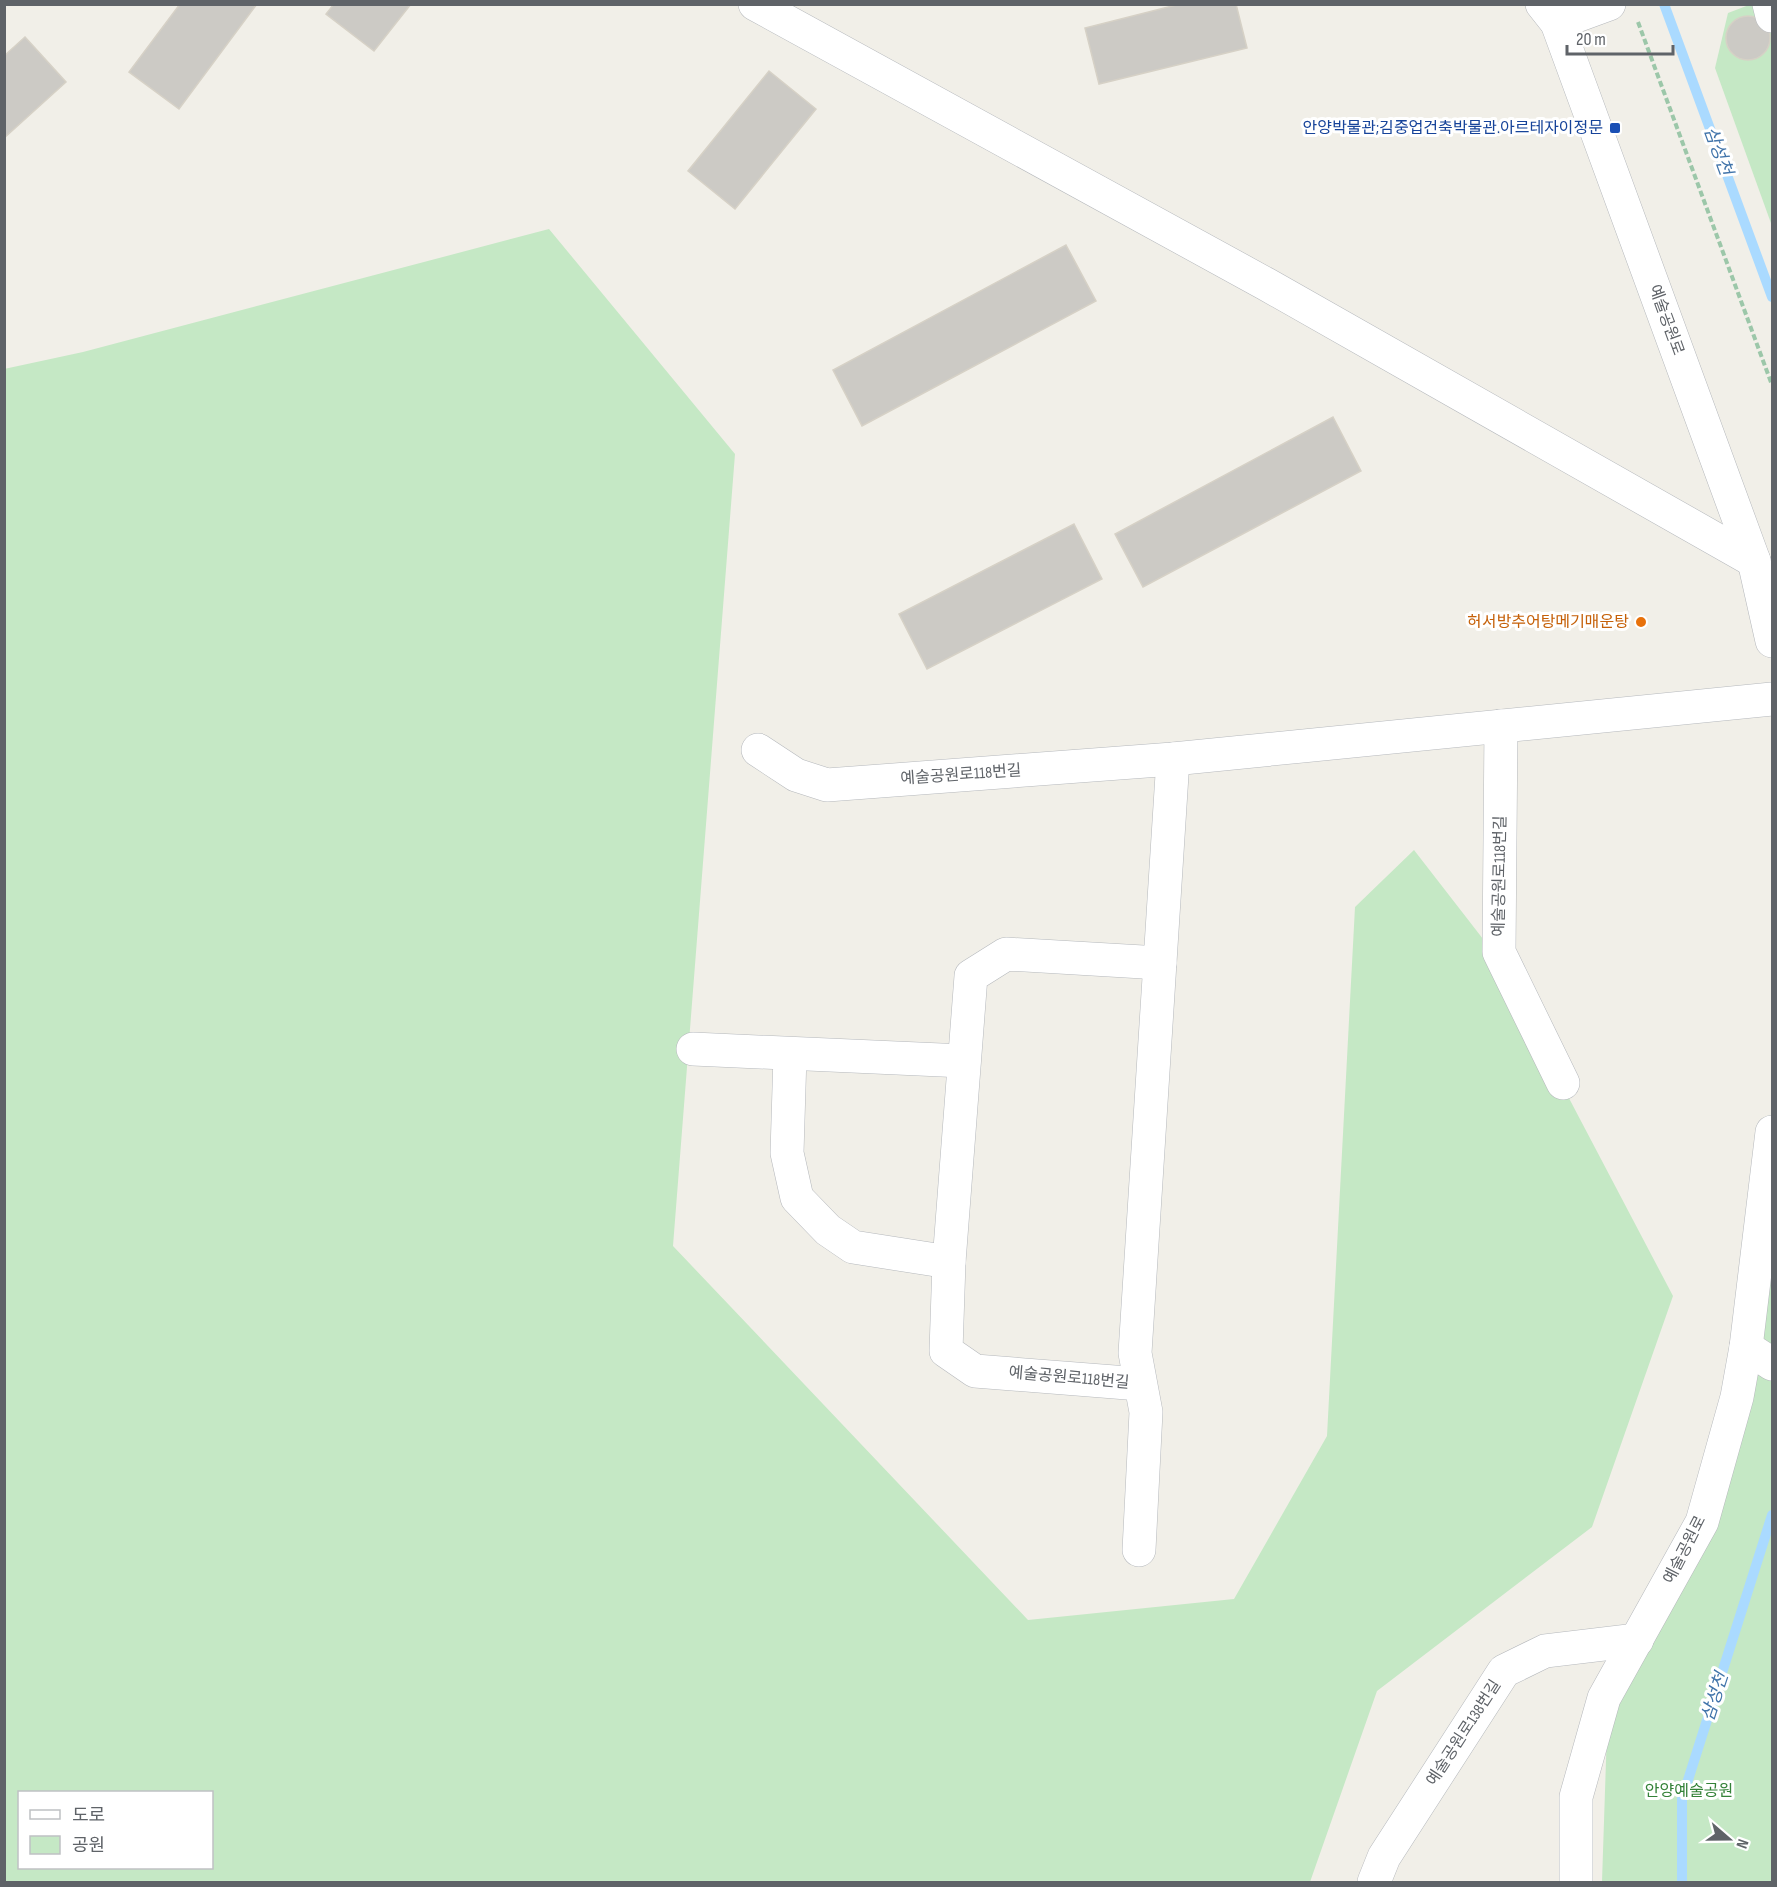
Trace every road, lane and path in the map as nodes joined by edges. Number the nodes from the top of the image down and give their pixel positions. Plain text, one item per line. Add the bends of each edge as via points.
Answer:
1 (755, 4) edge
2 (1769, 4) edge
3 (1612, 10) edge
4 (1550, 11) edge
5 (1773, 16) edge
6 (1773, 385) edge
7 (1754, 561) junction
8 (1773, 642) edge
9 (1773, 699) edge
10 (1501, 726) junction
11 (758, 750) dead end
12 (1173, 759) junction
13 (1160, 963) junction
14 (693, 1049) dead end
15 (790, 1055) junction
16 (964, 1060) junction
17 (1563, 1083) dead end
18 (1773, 1132) edge
19 (949, 1262) junction
20 (1759, 1355) edge
21 (1140, 1384) junction
22 (1139, 1550) dead end
23 (1636, 1640) junction
24 (1374, 1882) edge
25 (1576, 1882) edge

1 - 7 street via 1266,284
2 - 5 street
3 - 4 street
3 - 6 path
4 - 7 street, 예술공원로
7 - 8 street, 예술공원로
9 - 10 street, 예술공원로118번길
10 - 12 street, 예술공원로118번길
10 - 17 street, 예술공원로118번길 via 1499,952
11 - 12 street, 예술공원로118번길 via 796,775 827,785
12 - 13 street, 예술공원로118번길
13 - 16 street, 예술공원로118번길 via 1006,954 971,976
13 - 21 street, 예술공원로118번길 via 1135,1353
14 - 15 street
15 - 16 street
15 - 19 street via 787,1153 797,1198 828,1230 853,1247
16 - 19 street, 예술공원로118번길
18 - 20 street, 예술공원로
19 - 21 street, 예술공원로118번길 via 946,1351 975,1371
20 - 23 street, 예술공원로 via 1737,1397 1702,1522
21 - 22 street via 1146,1412
23 - 24 street, 예술공원로138번길 via 1545,1651 1504,1671 1384,1857
23 - 25 street, 예술공원로 via 1604,1698 1576,1797

